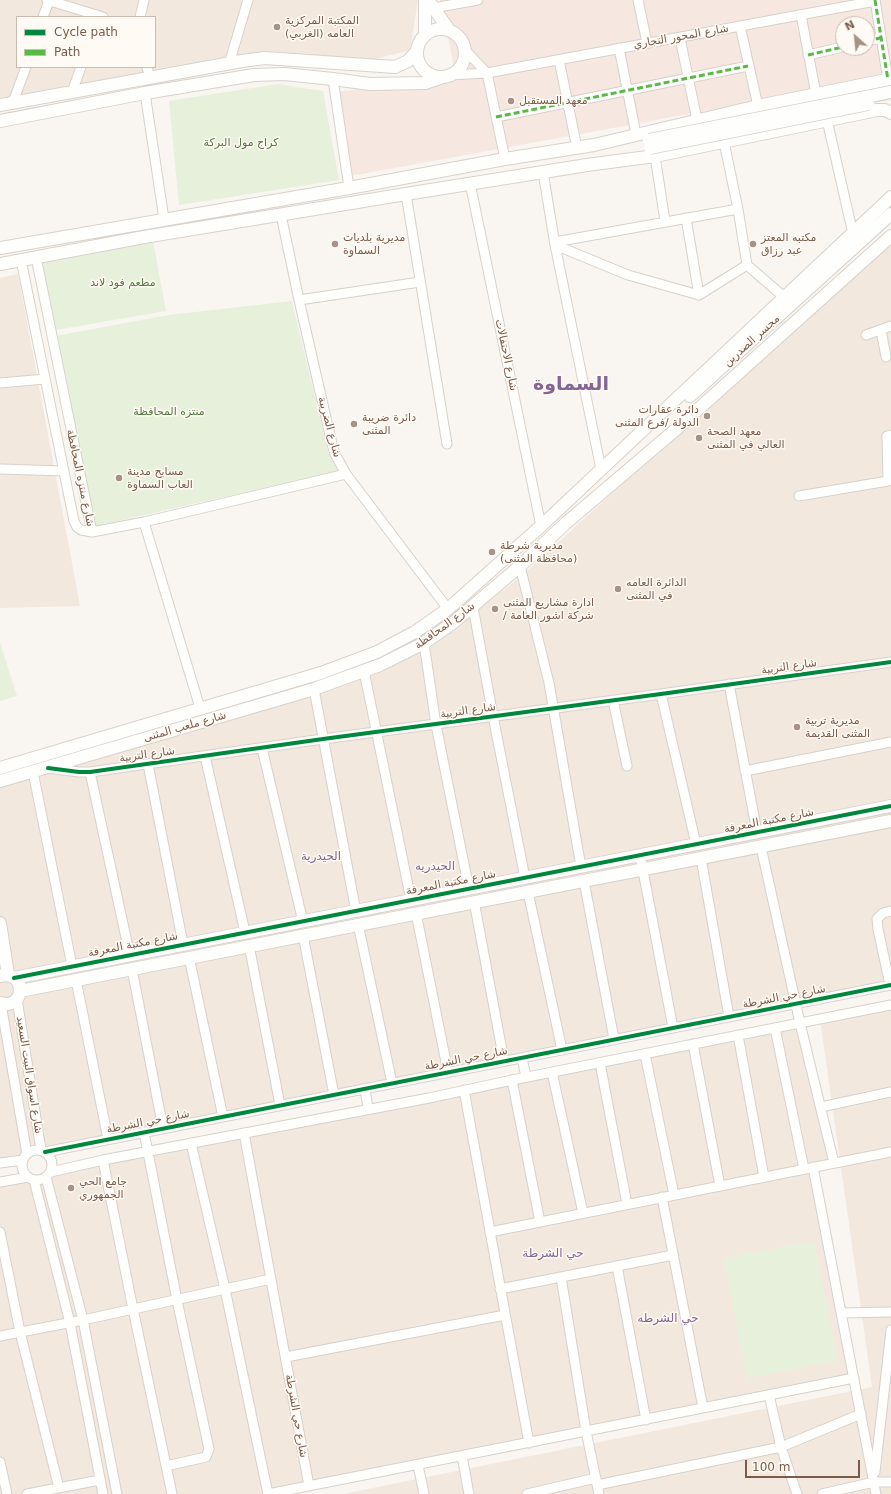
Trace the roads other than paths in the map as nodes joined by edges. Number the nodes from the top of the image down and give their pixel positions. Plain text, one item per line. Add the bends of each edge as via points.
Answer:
1 (48, 0) edge
2 (144, 0) edge
3 (248, 0) edge
4 (478, 0) edge
5 (638, 0) edge
6 (875, 0) edge
7 (429, 3) edge
8 (801, 15) junction
9 (43, 16) edge
10 (99, 16) edge
11 (140, 16) edge
12 (740, 26) junction
13 (449, 30) junction
14 (425, 35) junction
15 (680, 38) junction
16 (880, 38) junction
17 (875, 39) edge
18 (647, 43) junction
19 (619, 48) junction
20 (835, 49) edge
21 (465, 50) junction
22 (417, 51) junction
23 (808, 55) junction
24 (559, 60) junction
25 (229, 64) junction
26 (748, 66) junction
27 (26, 68) edge
28 (81, 68) edge
29 (148, 72) edge
30 (487, 73) junction
31 (446, 76) junction
32 (688, 78) junction
33 (333, 79) junction
34 (889, 79) edge
35 (845, 88) junction
36 (627, 90) junction
37 (72, 92) junction
38 (891, 92) edge
39 (145, 93) junction
40 (816, 94) junction
41 (891, 100) edge
42 (13, 102) junction
43 (568, 104) junction
44 (0, 105) edge
45 (758, 106) junction
46 (891, 113) edge
47 (853, 115) junction
48 (496, 118) junction
49 (697, 120) junction
50 (827, 120) junction
51 (0, 121) edge
52 (636, 134) junction
53 (724, 142) junction
54 (594, 145) junction
55 (576, 148) junction
56 (651, 148) junction
57 (505, 159) junction
58 (543, 172) junction
59 (470, 183) junction
60 (349, 188) junction
61 (406, 194) junction
62 (891, 197) edge
63 (738, 208) junction
64 (891, 214) edge
65 (281, 215) junction
66 (686, 218) junction
67 (164, 219) junction
68 (665, 221) junction
69 (891, 224) edge
70 (853, 234) junction
71 (891, 236) edge
72 (555, 244) junction
73 (0, 248) edge
74 (36, 257) junction
75 (21, 260) junction
76 (0, 264) edge
77 (747, 265) junction
78 (420, 282) junction
79 (699, 295) junction
80 (784, 297) junction
81 (299, 300) junction
82 (891, 326) edge
83 (881, 330) junction
84 (866, 335) dead end
85 (886, 357) dead end
86 (45, 379) junction
87 (0, 383) edge
88 (891, 435) edge
89 (648, 440) junction
90 (447, 444) dead end
91 (605, 466) junction
92 (0, 469) edge
93 (64, 471) junction
94 (346, 474) junction
95 (621, 475) junction
96 (799, 496) dead end
97 (144, 522) junction
98 (541, 526) junction
99 (92, 532) junction
100 (520, 566) junction
101 (473, 607) junction
102 (448, 608) junction
103 (424, 643) junction
104 (891, 662) edge
105 (364, 671) junction
106 (729, 684) junction
107 (314, 689) junction
108 (661, 694) junction
109 (612, 700) junction
110 (228, 701) junction
111 (200, 708) junction
112 (552, 708) junction
113 (232, 714) junction
114 (493, 716) junction
115 (436, 725) junction
116 (377, 733) junction
117 (324, 739) junction
118 (891, 742) edge
119 (262, 748) junction
120 (205, 756) junction
121 (148, 764) junction
122 (627, 766) dead end
123 (0, 768) edge
124 (48, 768) junction
125 (745, 771) junction
126 (32, 772) junction
127 (90, 772) junction
128 (0, 781) edge
129 (891, 806) edge
130 (891, 821) edge
131 (757, 832) junction
132 (696, 844) junction
133 (761, 846) junction
134 (640, 855) junction
135 (701, 858) junction
136 (581, 868) junction
137 (642, 869) junction
138 (526, 878) junction
139 (584, 881) junction
140 (469, 889) junction
141 (528, 892) junction
142 (412, 900) junction
143 (474, 901) junction
144 (891, 911) edge
145 (356, 912) junction
146 (416, 913) junction
147 (303, 922) junction
148 (0, 923) edge
149 (358, 924) junction
150 (245, 932) junction
151 (302, 935) junction
152 (183, 944) junction
153 (249, 945) junction
154 (130, 956) junction
155 (189, 957) junction
156 (72, 966) junction
157 (132, 969) junction
158 (7, 976) edge
159 (76, 980) junction
160 (890, 985) edge
161 (19, 995) junction
162 (796, 1003) junction
163 (1, 1004) edge
164 (891, 1005) edge
165 (729, 1017) junction
166 (800, 1023) junction
167 (673, 1028) junction
168 (775, 1028) junction
169 (738, 1035) junction
170 (614, 1039) junction
171 (692, 1044) junction
172 (562, 1050) junction
173 (646, 1054) junction
174 (522, 1058) junction
175 (504, 1061) junction
176 (600, 1063) junction
177 (448, 1072) junction
178 (552, 1072) junction
179 (526, 1077) junction
180 (512, 1080) junction
181 (392, 1083) junction
182 (365, 1089) junction
183 (464, 1090) junction
184 (891, 1092) edge
185 (334, 1095) junction
186 (280, 1105) junction
187 (821, 1107) junction
188 (368, 1108) junction
189 (222, 1117) junction
190 (163, 1128) junction
191 (144, 1132) junction
192 (244, 1133) junction
193 (108, 1139) junction
194 (191, 1143) junction
195 (43, 1151) junction
196 (149, 1152) junction
197 (891, 1152) edge
198 (25, 1157) junction
199 (104, 1160) junction
200 (0, 1163) edge
201 (834, 1163) junction
202 (813, 1167) junction
203 (804, 1169) junction
204 (49, 1175) junction
205 (764, 1177) junction
206 (31, 1179) junction
207 (0, 1182) edge
208 (720, 1186) junction
209 (674, 1195) junction
210 (662, 1197) junction
211 (627, 1204) junction
212 (583, 1213) junction
213 (540, 1222) junction
214 (0, 1232) edge
215 (490, 1232) junction
216 (673, 1254) junction
217 (617, 1266) junction
218 (561, 1277) junction
219 (272, 1279) junction
220 (225, 1289) junction
221 (500, 1289) junction
222 (177, 1300) junction
223 (133, 1310) junction
224 (891, 1312) edge
225 (841, 1314) junction
226 (505, 1315) junction
227 (83, 1320) junction
228 (70, 1323) junction
229 (891, 1330) edge
230 (20, 1332) junction
231 (0, 1336) edge
232 (286, 1357) junction
233 (854, 1378) junction
234 (769, 1395) junction
235 (703, 1408) junction
236 (861, 1414) junction
237 (646, 1420) junction
238 (586, 1431) junction
239 (529, 1443) junction
240 (781, 1448) junction
241 (462, 1456) junction
242 (0, 1462) edge
243 (418, 1464) junction
244 (166, 1466) junction
245 (100, 1480) junction
246 (874, 1482) junction
247 (891, 1482) edge
248 (309, 1486) junction
249 (597, 1486) edge
250 (59, 1488) junction
251 (292, 1492) edge
252 (7, 1494) edge
253 (27, 1494) edge
254 (103, 1494) edge
255 (117, 1494) edge
256 (172, 1494) edge
257 (268, 1494) edge
258 (424, 1494) edge
259 (469, 1494) edge
260 (527, 1494) edge
261 (797, 1494) edge
262 (822, 1494) edge
263 (876, 1494) edge

1 - 9 street
1 - 10 street
2 - 11 street
3 - 25 street
4 - 7 street
5 - 18 street
6 - 8 street, شارع المحور التجاري
6 - 16 street
7 - 13 main road
7 - 14 main road
8 - 12 street, شارع المحور التجاري
8 - 23 street
12 - 15 street, شارع المحور التجاري
12 - 26 street
13 - 14 main road via 441,28
13 - 21 main road via 457,34
14 - 22 main road
15 - 18 street, شارع المحور التجاري
15 - 32 street
16 - 17 street
16 - 34 street
18 - 19 street, شارع المحور التجاري
19 - 24 street, شارع المحور التجاري
19 - 36 street
20 - 23 street
21 - 30 street
21 - 31 main road via 465,57 458,70
22 - 25 main road via 408,61 395,67 266,58
22 - 31 main road via 421,66 426,72
23 - 40 street
24 - 30 street, شارع المحور التجاري
24 - 43 street
25 - 29 main road
26 - 32 street
26 - 45 street
27 - 42 street
28 - 37 street
29 - 37 main road
30 - 31 street, شارع المحور التجاري
30 - 48 street
31 - 33 main road via 425,83 395,84 370,84
32 - 36 street
32 - 49 street
33 - 39 main road via 284,74 254,75
33 - 60 street
34 - 35 main road
35 - 40 main road
35 - 47 main road via 855,88 864,96 864,108
36 - 43 street
36 - 52 street
37 - 42 main road
38 - 56 main road, bridge
39 - 51 main road
39 - 67 street
40 - 45 main road
41 - 56 main road, bridge
42 - 44 main road
43 - 48 street
43 - 55 street
45 - 49 main road
46 - 47 main road via 881,110
47 - 50 main road
48 - 57 street
49 - 52 main road
50 - 53 main road
50 - 70 street
52 - 54 main road
53 - 56 main road
53 - 63 street
54 - 55 main road
54 - 56 main road
55 - 57 main road
56 - 58 main road
56 - 68 street
57 - 60 main road
58 - 59 main road
58 - 72 street
59 - 61 main road
59 - 98 street, شارع الاحتفالات
60 - 67 main road
61 - 65 main road
61 - 78 street
62 - 70 main road
63 - 66 street
63 - 77 street
64 - 89 main road, مجسر الصدرين
65 - 74 main road
65 - 81 street, شارع الضريبة
66 - 68 street
66 - 79 street
67 - 73 main road
68 - 72 street
69 - 89 main road, مجسر الصدرين
70 - 80 main road
71 - 95 main road via 674,431
72 - 79 street via 628,275
72 - 91 street via 597,447
74 - 75 main road
74 - 99 street, شارع منتزه المحافظة
75 - 76 main road
75 - 86 street, شارع منتزه المحافظة
77 - 79 street
77 - 80 street
78 - 81 street
78 - 90 street
80 - 91 main road
81 - 94 street, شارع الضريبة via 332,444
82 - 83 street
83 - 84 street
83 - 85 street
86 - 87 street
86 - 93 street, شارع منتزه المحافظة
88 - 96 street via 887,436 888,481
89 - 91 main road, مجسر الصدرين
89 - 95 main road, مجسر الصدرين
91 - 98 main road, شارع المحافظة
92 - 93 street
93 - 99 street, شارع منتزه المحافظة via 74,521 81,530
94 - 97 street
94 - 102 street, شارع الضريبة
95 - 100 main road, شارع المحافظة
97 - 99 street
97 - 111 street
98 - 102 main road, شارع المحافظة
100 - 101 main road, شارع المحافظة
100 - 112 street
101 - 103 main road, شارع المحافظة
101 - 114 street
102 - 110 main road, شارع المحافظة via 415,632 377,652 321,673
103 - 105 main road, شارع المحافظة via 395,659
103 - 115 street
104 - 106 street, شارع التربية
105 - 107 main road, شارع المحافظة
105 - 116 street
106 - 108 street, شارع التربية
106 - 125 street
107 - 113 main road, شارع المحافظة
107 - 117 street
108 - 109 street, شارع التربية
108 - 132 street
109 - 112 street, شارع التربية
109 - 122 street
110 - 111 main road, شارع ملعب المثنى
110 - 113 main road
111 - 123 main road, شارع ملعب المثنى
112 - 114 street, شارع التربية
112 - 136 street
113 - 124 main road, شارع ملعب المثنى
114 - 115 street, شارع التربية
114 - 138 street
115 - 116 street, شارع التربية
115 - 140 street
116 - 117 street, شارع التربية
116 - 142 street
117 - 119 street, شارع التربية
117 - 145 street
118 - 125 street
119 - 120 street, شارع التربية
119 - 147 street
120 - 121 street, شارع التربية
120 - 150 street
121 - 127 street, شارع التربية
121 - 152 street
124 - 126 main road, شارع ملعب المثنى
124 - 127 street, شارع التربية
125 - 131 street
126 - 128 main road, شارع ملعب المثنى
126 - 156 street
127 - 154 street
129 - 131 main road, شارع مكتبة المعرفة
130 - 133 main road, شارع مكتبة المعرفة
131 - 132 main road, شارع مكتبة المعرفة
132 - 134 main road, شارع مكتبة المعرفة
133 - 135 main road, شارع مكتبة المعرفة
133 - 162 street
134 - 136 main road, شارع مكتبة المعرفة
134 - 137 street
135 - 137 main road, شارع مكتبة المعرفة
135 - 165 street
136 - 138 main road, شارع مكتبة المعرفة
137 - 139 main road, شارع مكتبة المعرفة
137 - 167 street
138 - 140 main road, شارع مكتبة المعرفة
139 - 141 main road, شارع مكتبة المعرفة
139 - 170 street
140 - 142 main road, شارع مكتبة المعرفة
141 - 143 main road, شارع مكتبة المعرفة
141 - 172 street
142 - 145 main road, شارع مكتبة المعرفة
143 - 146 main road, شارع مكتبة المعرفة
143 - 175 street
144 - 160 street via 883,912 877,919
145 - 147 main road, شارع مكتبة المعرفة
146 - 149 main road, شارع مكتبة المعرفة
146 - 177 street
147 - 150 main road, شارع مكتبة المعرفة
148 - 158 main road
149 - 151 main road, شارع مكتبة المعرفة
149 - 181 street
150 - 152 main road, شارع مكتبة المعرفة
151 - 153 main road, شارع مكتبة المعرفة
151 - 185 street
152 - 154 main road, شارع مكتبة المعرفة
153 - 155 main road, شارع مكتبة المعرفة
153 - 186 street
154 - 156 main road, شارع مكتبة المعرفة
155 - 157 main road, شارع مكتبة المعرفة
155 - 189 street
156 - 158 main road, شارع مكتبة المعرفة
157 - 159 main road, شارع مكتبة المعرفة
157 - 190 street
158 - 161 main road via 20,986
159 - 161 main road, شارع مكتبة المعرفة
159 - 193 street
160 - 162 street, شارع حي الشرطة
161 - 163 main road, شارع مكتبة المعرفة via 10,1004
161 - 195 street, شارع اسواق البيت السعيد
162 - 165 street, شارع حي الشرطة
162 - 166 street
163 - 198 street, شارع اسواق البيت السعيد
164 - 166 street
165 - 167 street, شارع حي الشرطة
166 - 168 street
166 - 187 street
167 - 170 street, شارع حي الشرطة
168 - 169 street
168 - 203 street
169 - 171 street
169 - 205 street
170 - 172 street, شارع حي الشرطة
171 - 173 street
171 - 208 street
172 - 174 street, شارع حي الشرطة
173 - 176 street
173 - 209 street
174 - 175 street, شارع حي الشرطة
174 - 179 street
175 - 177 street, شارع حي الشرطة
176 - 178 street
176 - 211 street
177 - 181 street, شارع حي الشرطة
178 - 179 street
178 - 212 street
179 - 180 street
180 - 183 street
180 - 213 street
181 - 182 street, شارع حي الشرطة
182 - 185 street, شارع حي الشرطة
182 - 188 street
183 - 188 street
183 - 215 street
184 - 187 street
185 - 186 street, شارع حي الشرطة
186 - 189 street, شارع حي الشرطة
187 - 201 street
188 - 192 street
189 - 190 street, شارع حي الشرطة
190 - 191 street, شارع حي الشرطة
191 - 193 street, شارع حي الشرطة
191 - 196 street
192 - 194 street
192 - 219 street, شارع حي الشرطة
193 - 195 street, شارع حي الشرطة
194 - 196 street
194 - 220 street
195 - 198 street via 33,1150
195 - 204 street via 51,1159 52,1168
196 - 199 street
196 - 222 street
197 - 201 street
198 - 200 street
198 - 206 street via 23,1169
199 - 204 street
199 - 223 street
201 - 202 street
202 - 203 street
202 - 225 street
203 - 205 street
204 - 206 street via 38,1180
204 - 227 street
205 - 208 street
206 - 207 street
206 - 228 street
208 - 209 street
209 - 210 street
210 - 211 street
210 - 216 street
211 - 212 street
212 - 213 street
213 - 215 street
214 - 230 street
215 - 221 street
216 - 217 street
216 - 235 street
217 - 218 street
217 - 237 street
218 - 221 street
218 - 238 street
219 - 220 street
219 - 232 street, شارع حي الشرطة
220 - 222 street
220 - 257 street
221 - 226 street
222 - 223 street
222 - 244 street via 209,1449 206,1457
223 - 227 street
223 - 244 street
224 - 225 street
225 - 233 street
226 - 232 street
226 - 239 street
227 - 228 street
227 - 255 street
228 - 230 street
228 - 245 street
229 - 246 street
230 - 231 street
230 - 250 street
232 - 248 street, شارع حي الشرطة
233 - 234 street
233 - 236 street
234 - 235 street
234 - 240 street
235 - 237 street
236 - 240 street
236 - 246 street
237 - 238 street
238 - 239 street
238 - 249 street
239 - 241 street
240 - 249 street
240 - 261 street
241 - 243 street
241 - 259 street
242 - 252 street
243 - 248 street
243 - 258 street
244 - 256 street
245 - 250 street
245 - 254 street
246 - 247 street
246 - 262 street
246 - 263 street
248 - 251 street
249 - 260 street
250 - 253 street
251 - 257 street

